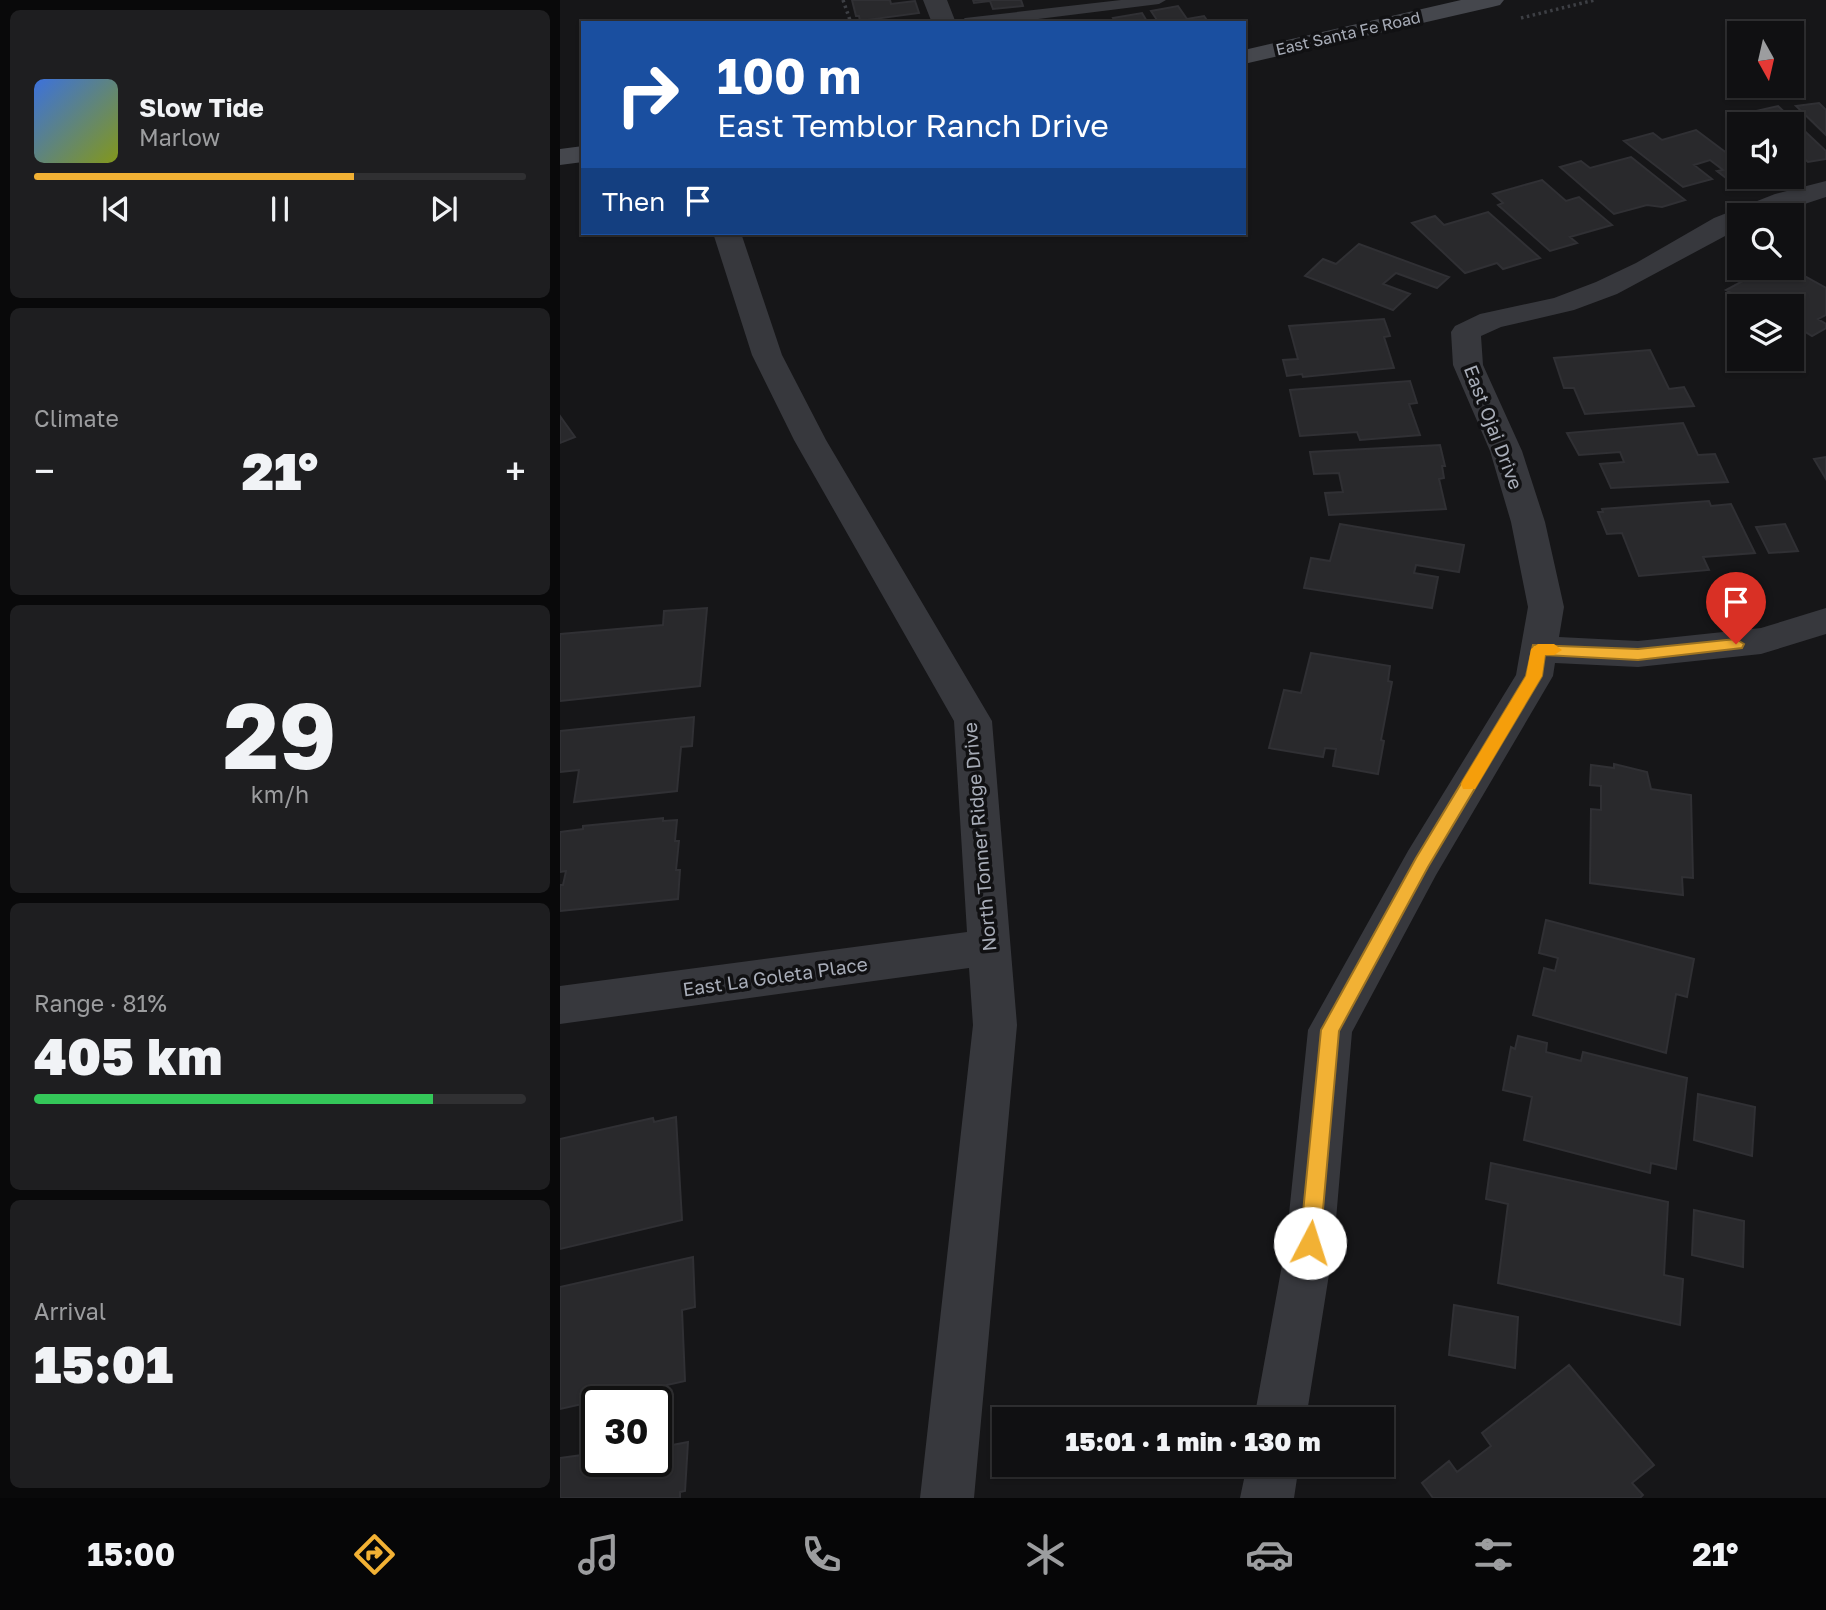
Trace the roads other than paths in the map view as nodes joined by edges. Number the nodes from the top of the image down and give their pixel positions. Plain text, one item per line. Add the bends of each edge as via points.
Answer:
1 (935, 0) edge
2 (1159, 0) edge
3 (1492, 0) edge
4 (943, 21) edge
5 (982, 21) edge
6 (1246, 57) edge
7 (581, 155) edge
8 (560, 157) edge
9 (1826, 189) edge
10 (1777, 203) edge
11 (1727, 223) edge
12 (728, 235) edge
13 (1826, 621) edge
14 (1538, 649) junction
15 (989, 947) junction
16 (560, 1005) edge
17 (1282, 1407) edge
18 (1270, 1477) edge
19 (947, 1498) edge
20 (1267, 1498) edge

1 - 4 street
2 - 5 lane
3 - 6 street, East Santa Fe Road
7 - 8 street
9 - 10 street
11 - 14 street, East Ojai Drive via 1622,284 1563,304 1488,319 1466,332 1468,365 1506,451 1528,522 1546,607
12 - 15 street, North Tonner Ridge Drive via 767,355 810,440 973,721
13 - 14 street via 1761,641 1638,654
14 - 17 street via 1534,676 1422,863 1330,1030 1310,1243
15 - 16 street, East La Goleta Place
15 - 19 street, North Tonner Ridge Drive via 995,1026
18 - 20 street

